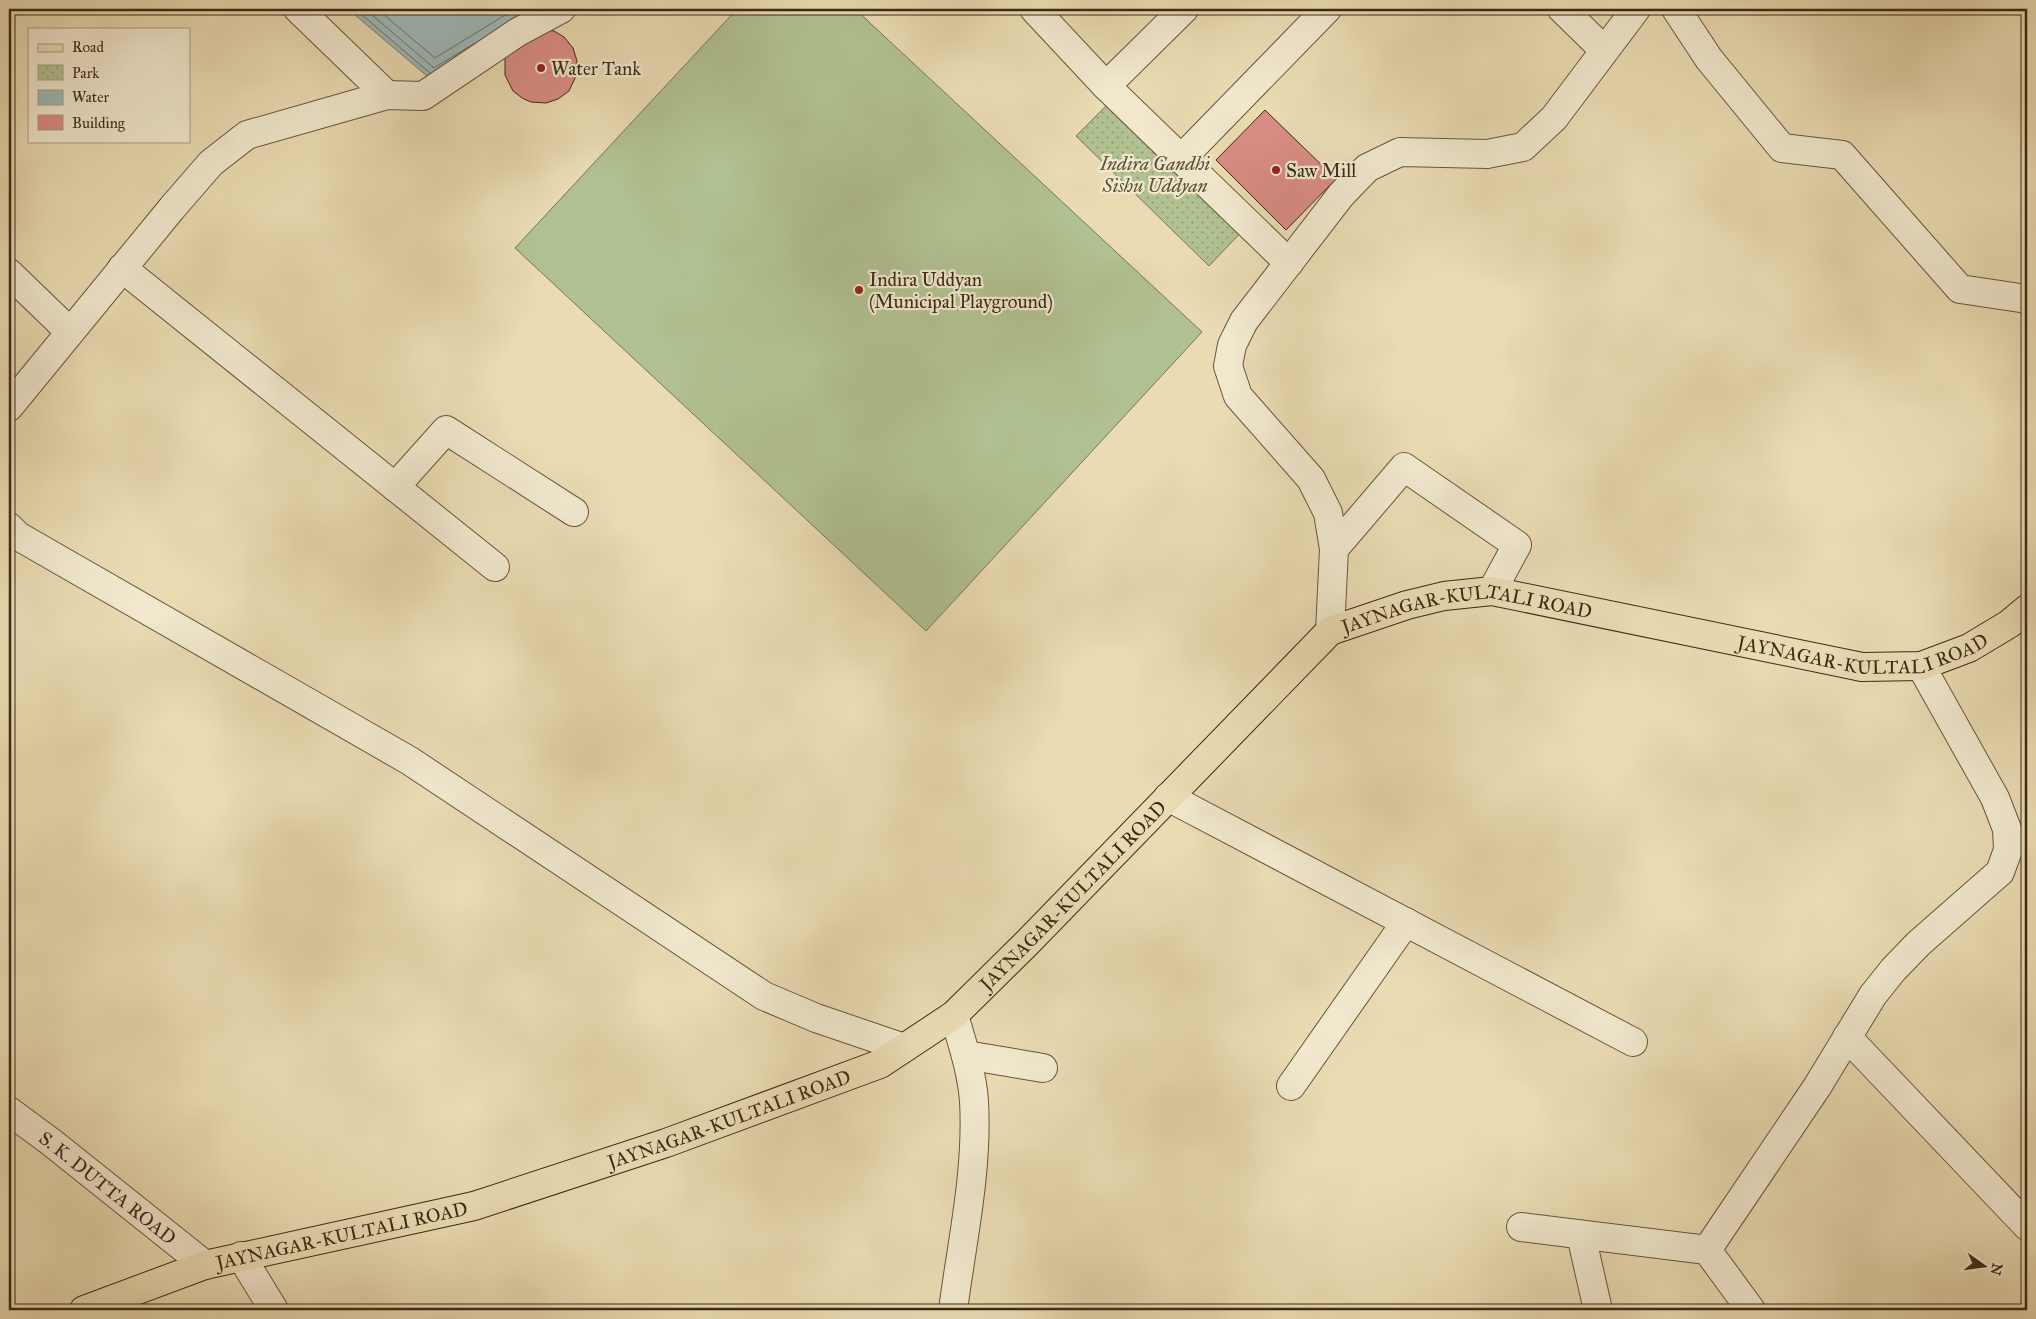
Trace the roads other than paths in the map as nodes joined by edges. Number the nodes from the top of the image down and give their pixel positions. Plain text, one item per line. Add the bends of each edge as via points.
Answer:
1 (298, 9) edge
2 (561, 9) edge
3 (1034, 9) edge
4 (1184, 9) edge
5 (1327, 9) edge
6 (1562, 9) edge
7 (1636, 9) edge
8 (1676, 9) edge
9 (1604, 50) junction
10 (1106, 86) junction
11 (387, 96) junction
12 (1181, 159) junction
13 (1289, 263) junction
14 (122, 268) junction
15 (9, 273) edge
16 (2027, 299) edge
17 (70, 332) junction
18 (9, 407) edge
19 (395, 487) junction
20 (574, 512) dead end
21 (9, 527) edge
22 (1334, 549) junction
23 (495, 567) dead end
24 (1492, 591) junction
25 (2027, 609) edge
26 (1330, 631) junction
27 (1921, 666) junction
28 (1168, 797) junction
29 (1406, 922) junction
30 (954, 1015) junction
31 (1847, 1037) junction
32 (1633, 1042) dead end
33 (904, 1048) junction
34 (966, 1055) junction
35 (1043, 1068) dead end
36 (1292, 1086) dead end
37 (9, 1111) edge
38 (2027, 1226) edge
39 (1520, 1227) dead end
40 (1581, 1235) junction
41 (1708, 1250) junction
42 (241, 1256) junction
43 (205, 1265) junction
44 (84, 1310) edge
45 (274, 1310) edge
46 (952, 1310) edge
47 (1598, 1310) edge
48 (1751, 1310) edge

1 - 11 street
2 - 11 street via 518,32 423,96
3 - 10 street
4 - 10 street
5 - 12 street
6 - 9 street
7 - 9 street
8 - 16 street via 1708,59 1782,148 1842,155 1960,288
9 - 13 street via 1554,118 1523,147 1487,154 1400,152 1367,168 1341,195
10 - 12 street
11 - 14 street via 247,135 211,163
12 - 13 street
13 - 22 street via 1244,321 1232,344 1228,366 1238,396 1310,479 1328,513
14 - 17 street
14 - 19 street
15 - 17 street
17 - 18 street
19 - 20 street via 446,430
19 - 23 street
21 - 33 street via 18,536 153,615 410,761 764,996 816,1018
22 - 24 street via 1404,467 1517,545
22 - 26 street
24 - 26 main road, JAYNAGAR-KULTALI ROAD via 1444,596 1407,605
24 - 27 main road, JAYNAGAR-KULTALI ROAD via 1862,667
25 - 27 main road, JAYNAGAR-KULTALI ROAD via 1969,648
26 - 28 main road, JAYNAGAR-KULTALI ROAD
27 - 31 street via 1995,798 2007,829 2008,850 2000,872 1893,970
28 - 29 street
28 - 30 main road, JAYNAGAR-KULTALI ROAD
29 - 32 street
29 - 36 street
30 - 33 main road, JAYNAGAR-KULTALI ROAD
30 - 34 street
31 - 38 street
31 - 41 street
33 - 42 main road, JAYNAGAR-KULTALI ROAD via 880,1064 666,1143 474,1206
34 - 35 street
34 - 46 street via 974,1100 974,1157
37 - 43 street, S. K. DUTTA ROAD
39 - 40 street
40 - 41 street
40 - 47 street
41 - 48 street
42 - 43 main road, JAYNAGAR-KULTALI ROAD
42 - 45 street
43 - 44 main road, JAYNAGAR-KULTALI ROAD

